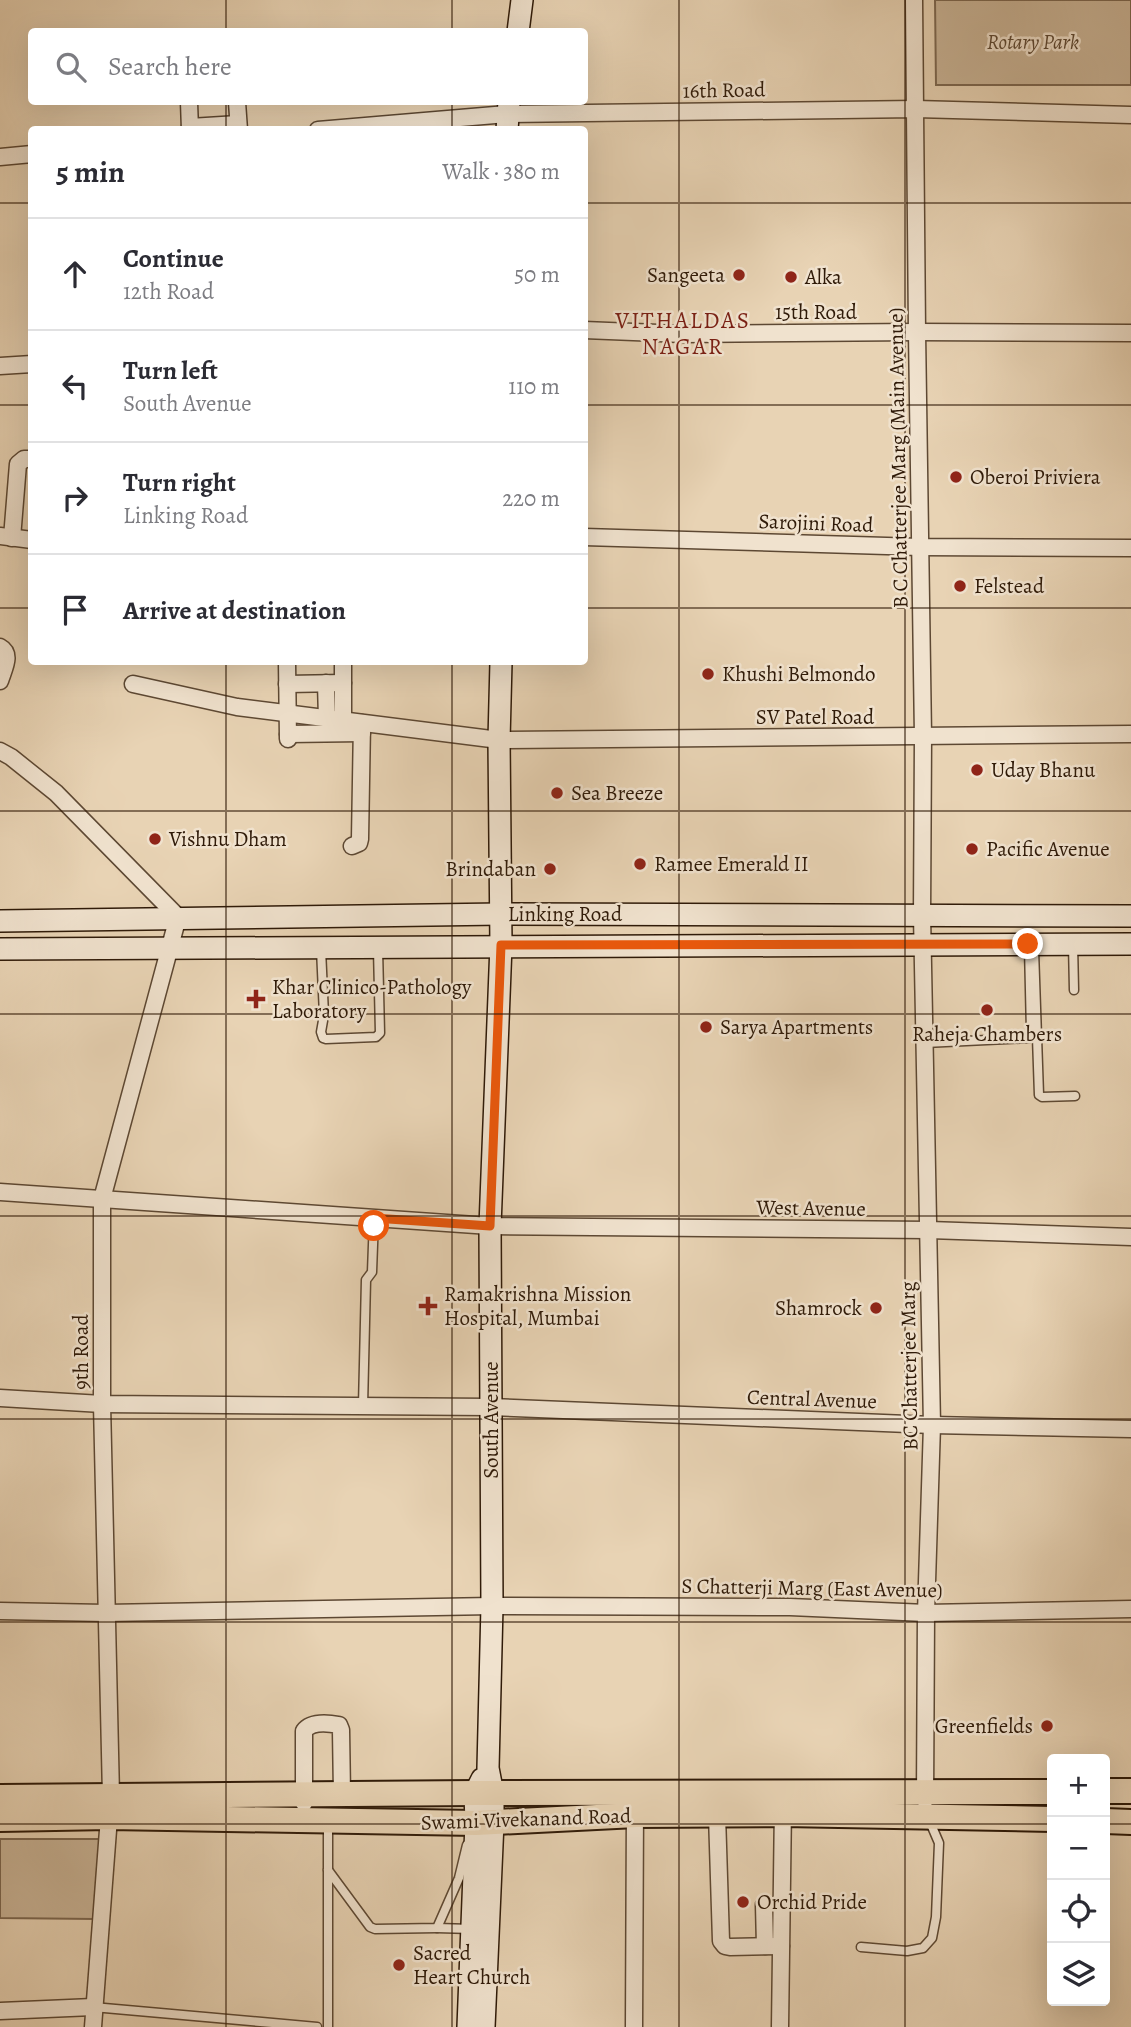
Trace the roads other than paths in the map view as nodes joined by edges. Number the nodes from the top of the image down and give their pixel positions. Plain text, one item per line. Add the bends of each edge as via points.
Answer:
1 (522, 0) edge
2 (914, 0) edge
3 (518, 28) edge
4 (189, 105) edge
5 (237, 105) edge
6 (916, 109) junction
7 (508, 115) edge
8 (1131, 115) edge
9 (430, 125) edge
10 (190, 126) edge
11 (239, 126) edge
12 (408, 126) edge
13 (28, 154) edge
14 (0, 157) edge
15 (588, 330) edge
16 (917, 332) junction
17 (1131, 333) edge
18 (28, 364) edge
19 (0, 366) edge
20 (28, 459) edge
21 (28, 533) edge
22 (8, 535) edge
23 (588, 537) edge
24 (28, 539) edge
25 (920, 547) junction
26 (1131, 548) edge
27 (0, 647) edge
28 (287, 665) edge
29 (343, 665) edge
30 (501, 665) edge
31 (0, 681) edge
32 (326, 683) junction
33 (343, 683) junction
34 (133, 684) dead end
35 (287, 684) junction
36 (288, 714) junction
37 (335, 720) junction
38 (362, 728) junction
39 (1131, 734) edge
40 (923, 737) junction
41 (499, 740) junction
42 (0, 751) edge
43 (352, 846) dead end
44 (501, 914) junction
45 (922, 915) junction
46 (1131, 916) edge
47 (178, 917) junction
48 (0, 921) edge
49 (923, 944) junction
50 (1031, 944) junction
51 (1073, 944) junction
52 (1131, 944) edge
53 (501, 945) junction
54 (321, 946) junction
55 (378, 946) junction
56 (171, 947) junction
57 (0, 949) edge
58 (1074, 990) dead end
59 (925, 1043) junction
60 (1075, 1096) dead end
61 (0, 1192) edge
62 (102, 1199) junction
63 (374, 1218) junction
64 (490, 1226) junction
65 (929, 1230) junction
66 (1131, 1237) edge
67 (0, 1398) edge
68 (102, 1404) junction
69 (363, 1406) junction
70 (491, 1407) junction
71 (932, 1425) junction
72 (1131, 1429) edge
73 (492, 1605) junction
74 (1131, 1609) edge
75 (0, 1611) edge
76 (106, 1613) junction
77 (926, 1613) junction
78 (1110, 1791) edge
79 (1131, 1791) edge
80 (1047, 1792) edge
81 (484, 1793) junction
82 (342, 1794) junction
83 (304, 1795) junction
84 (0, 1797) edge
85 (783, 1803) junction
86 (636, 1804) junction
87 (926, 1804) junction
88 (110, 1806) junction
89 (717, 1815) junction
90 (1047, 1818) edge
91 (0, 1819) edge
92 (316, 1820) junction
93 (1110, 1821) edge
94 (485, 1822) junction
95 (1131, 1822) edge
96 (328, 1870) junction
97 (764, 1905) dead end
98 (437, 1928) junction
99 (472, 1928) junction
100 (773, 1946) junction
101 (861, 1947) dead end
102 (93, 2007) junction
103 (0, 2011) edge
104 (93, 2027) edge
105 (317, 2027) edge
106 (328, 2027) edge
107 (468, 2027) edge
108 (484, 2027) edge
109 (634, 2027) edge
110 (780, 2027) edge

1 - 3 main road
2 - 6 street, B C Chatterjee Marg (Main Avenue)
4 - 10 street
5 - 11 street
6 - 7 street, 16th Road
6 - 8 street, 16th Road
6 - 16 street, B C Chatterjee Marg (Main Avenue)
7 - 9 street, 16th Road
9 - 12 street, 16th Road
13 - 14 street
15 - 16 street, 15th Road
16 - 17 street, 15th Road
16 - 25 street, B C Chatterjee Marg (Main Avenue)
18 - 19 street
20 - 22 street via 18,464
21 - 22 street
22 - 24 street
23 - 25 street, Sarojini Road
25 - 26 street, Sarojini Road
25 - 40 street, B C Chatterjee Marg (Main Avenue)
27 - 31 street via 7,654
28 - 35 street
29 - 33 street
30 - 41 main road, South Avenue
32 - 33 street
32 - 35 street
32 - 37 street
33 - 37 street
34 - 36 street
35 - 36 street
36 - 37 street
36 - 38 street via 288,736
37 - 38 street
38 - 41 street, SV Patel Road
38 - 43 street via 360,839
39 - 40 street, SV Patel Road
40 - 41 street, SV Patel Road
40 - 45 street, B C Chatterjee Marg (Main Avenue)
41 - 44 main road, South Avenue
42 - 47 street via 56,793
44 - 45 main road, Linking Road
44 - 47 main road, Linking Road
44 - 53 main road, South Avenue
45 - 46 main road, Linking Road
45 - 49 street, BC Chatterjee Marg
47 - 48 main road, Linking Road
47 - 56 street, 9th Road
49 - 50 main road, Linking Road
49 - 53 main road, Linking Road
49 - 59 street, BC Chatterjee Marg
50 - 51 main road, Linking Road
50 - 59 lane via 1028,1038
50 - 60 lane via 1039,1095
51 - 52 main road, Linking Road
51 - 58 lane
53 - 55 main road, Linking Road
53 - 64 main road, South Avenue
54 - 55 main road, Linking Road
54 - 55 lane via 321,1032 326,1039 376,1037 380,1032
54 - 56 main road, Linking Road
56 - 57 main road, Linking Road
56 - 62 street, 9th Road
59 - 65 street, BC Chatterjee Marg
61 - 62 street, West Avenue
62 - 63 street, West Avenue
62 - 68 street, 9th Road
63 - 64 street, West Avenue
63 - 69 lane via 372,1272 366,1280
64 - 65 street, West Avenue
64 - 70 main road, South Avenue
65 - 66 street, West Avenue
65 - 71 street, BC Chatterjee Marg
67 - 68 street, Central Avenue
68 - 69 street, Central Avenue
68 - 76 street, 9th Road
69 - 70 street, Central Avenue
70 - 71 street, Central Avenue
70 - 73 main road, South Avenue
71 - 72 street, Central Avenue
71 - 77 street, BC Chatterjee Marg
73 - 76 street, S Chatterji Marg (East Avenue)
73 - 77 street, S Chatterji Marg (East Avenue)
73 - 81 main road, South Avenue
74 - 77 street, S Chatterji Marg (East Avenue)
75 - 76 street, S Chatterji Marg (East Avenue)
76 - 88 street, 9th Road
77 - 87 street, BC Chatterjee Marg
78 - 79 main road
80 - 87 main road, Swami Vivekanand Road
81 - 82 main road, Swami Vivekanand Road
81 - 86 main road, Swami Vivekanand Road
81 - 94 main road
82 - 83 main road, Swami Vivekanand Road
82 - 83 street via 341,1730 334,1724 311,1725 304,1731
83 - 88 main road, Swami Vivekanand Road
83 - 92 street
84 - 88 main road, Swami Vivekanand Road
85 - 86 main road, Swami Vivekanand Road
85 - 87 main road, Swami Vivekanand Road
85 - 89 main road, Swami Vivekanand Road
85 - 100 street
86 - 89 main road, Swami Vivekanand Road
86 - 94 main road, Swami Vivekanand Road
86 - 109 street
87 - 90 main road, Swami Vivekanand Road
87 - 101 lane via 939,1843 932,1938 923,1948 907,1951
88 - 91 main road, Swami Vivekanand Road
88 - 92 main road, Swami Vivekanand Road
88 - 102 street, 9th Road
89 - 100 street via 721,1941 730,1947
92 - 94 main road, Swami Vivekanand Road
92 - 96 lane
93 - 95 main road
94 - 98 lane via 464,1852 459,1878
94 - 99 main road
94 - 108 main road
96 - 98 lane via 370,1927
96 - 106 lane
97 - 100 street
98 - 99 lane
99 - 107 main road
100 - 110 street
102 - 103 street
102 - 104 street, 9th Road
102 - 105 lane

